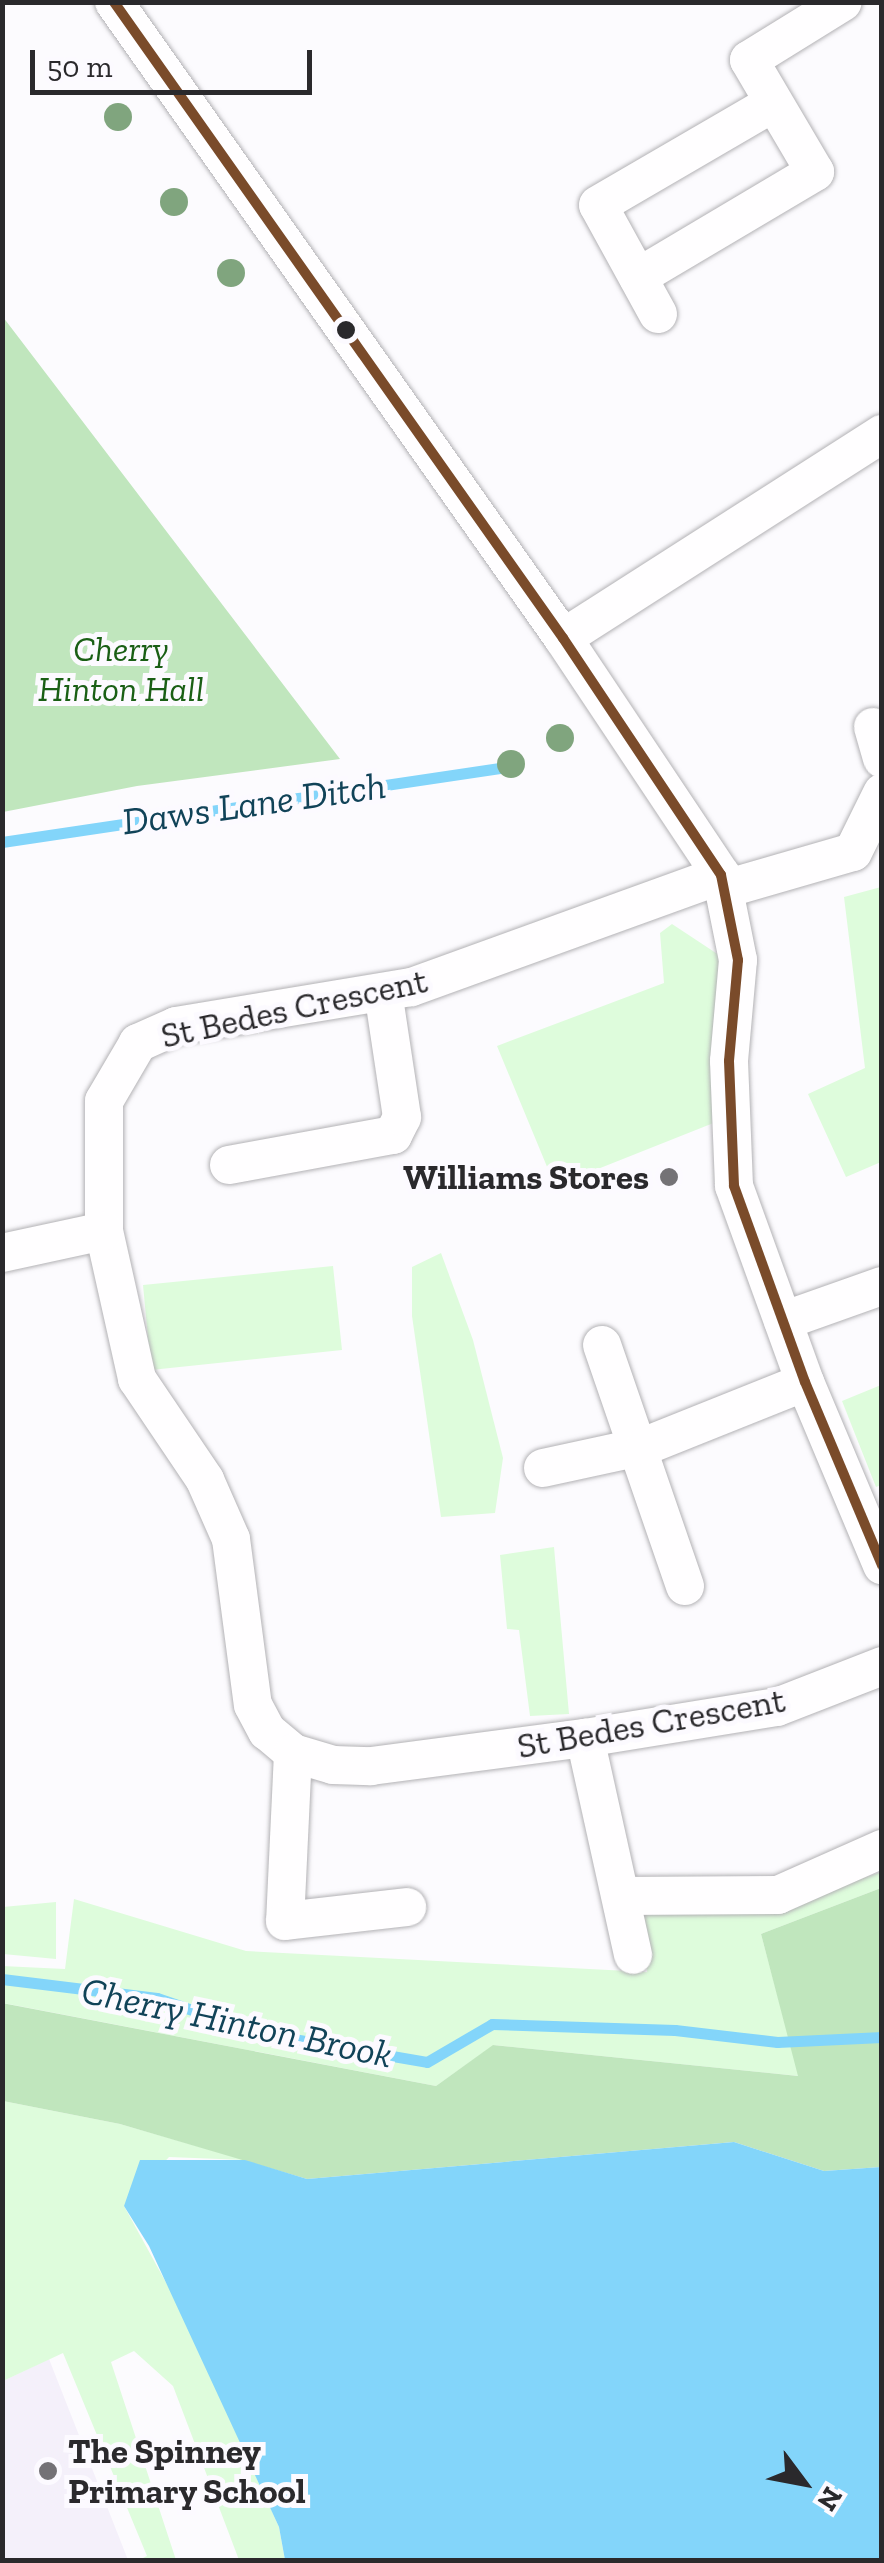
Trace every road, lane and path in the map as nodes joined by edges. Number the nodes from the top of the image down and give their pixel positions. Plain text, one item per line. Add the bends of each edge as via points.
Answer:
1 (114, 2) edge
2 (843, 2) edge
3 (774, 103) junction
4 (638, 278) junction
5 (658, 314) dead end
6 (882, 434) edge
7 (563, 638) junction
8 (882, 793) edge
9 (723, 882) junction
10 (384, 992) junction
11 (230, 1165) dead end
12 (104, 1231) junction
13 (2, 1253) edge
14 (882, 1286) edge
15 (783, 1321) junction
16 (602, 1344) dead end
17 (805, 1382) junction
18 (637, 1448) junction
19 (543, 1468) dead end
20 (882, 1564) edge
21 (685, 1586) dead end
22 (882, 1666) edge
23 (585, 1738) junction
24 (293, 1753) junction
25 (882, 1850) edge
26 (621, 1896) junction
27 (407, 1907) dead end
28 (633, 1955) dead end

1 - 7 street
2 - 3 street via 749,60
3 - 4 street via 814,172
3 - 4 street via 598,204
4 - 5 street
6 - 7 street
7 - 9 street
8 - 9 street, St Bedes Crescent via 852,852
9 - 10 street, St Bedes Crescent
9 - 15 street via 738,960 729,1061 734,1186
10 - 11 street via 402,1117 394,1135
10 - 12 street, St Bedes Crescent via 176,1026 138,1043 104,1102
12 - 13 street
12 - 24 street, St Bedes Crescent via 137,1379 205,1480 231,1540 252,1704 267,1730
14 - 15 street
15 - 17 street
16 - 18 street
17 - 18 street
17 - 20 street
18 - 19 street
18 - 21 street
22 - 23 street, St Bedes Crescent via 777,1707
23 - 24 street, St Bedes Crescent via 372,1766 333,1765
23 - 26 street
24 - 27 street via 285,1921
25 - 26 street via 778,1895
26 - 28 street

